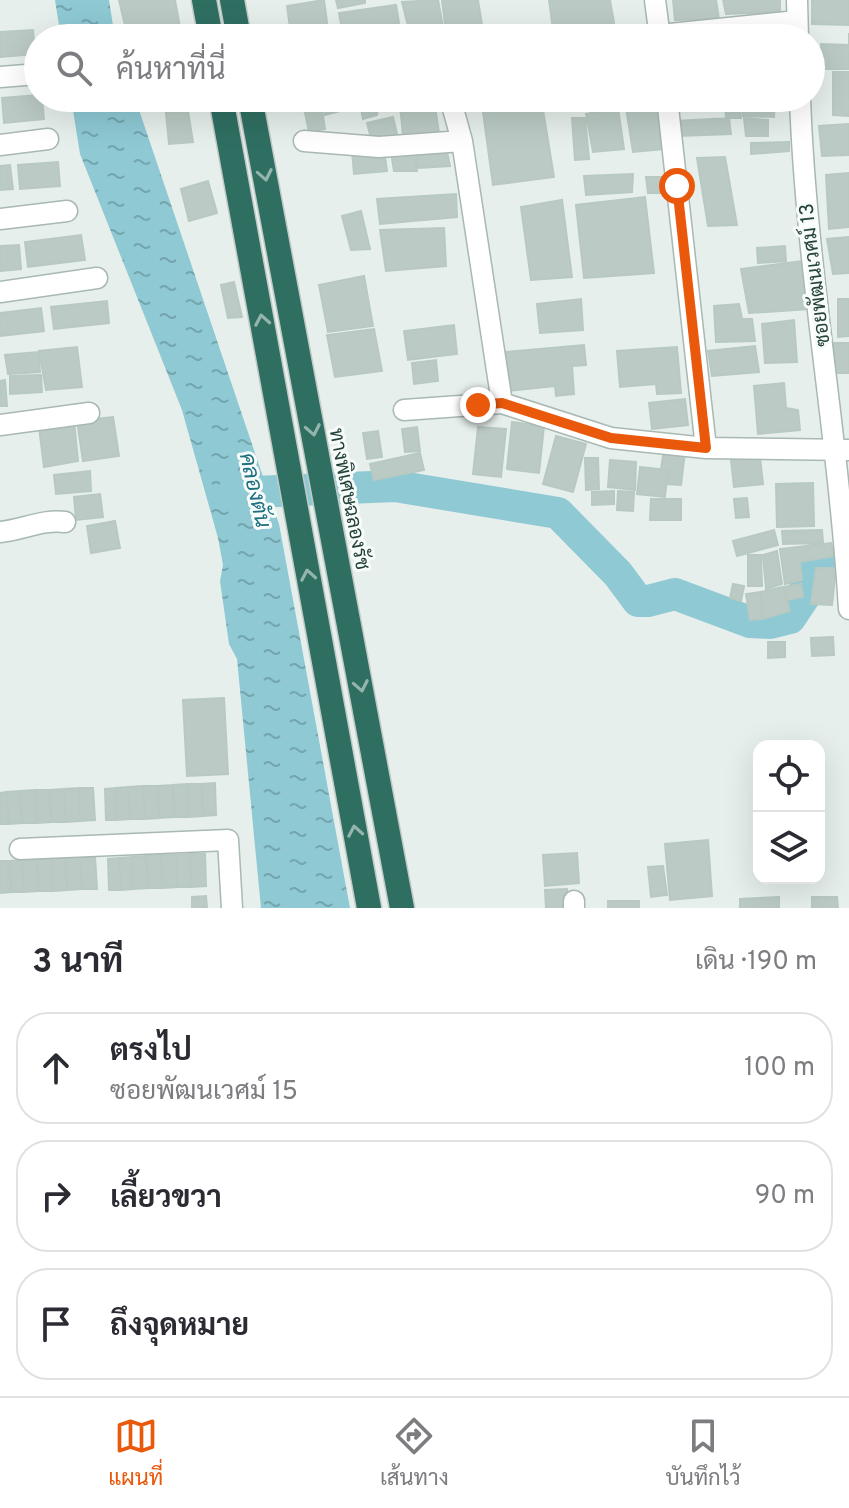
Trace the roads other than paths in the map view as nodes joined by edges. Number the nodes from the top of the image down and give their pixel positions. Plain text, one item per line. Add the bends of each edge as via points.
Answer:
1 (204, 0) edge
2 (232, 0) edge
3 (655, 0) edge
4 (797, 0) edge
5 (208, 24) edge
6 (236, 24) edge
7 (658, 24) edge
8 (797, 24) edge
9 (24, 75) edge
10 (0, 77) edge
11 (224, 112) edge
12 (253, 112) edge
13 (454, 112) edge
14 (669, 112) edge
15 (801, 112) edge
16 (48, 139) dead end
17 (304, 141) dead end
18 (462, 141) junction
19 (0, 145) edge
20 (67, 211) dead end
21 (0, 219) edge
22 (97, 278) dead end
23 (0, 292) edge
24 (502, 403) junction
25 (404, 410) dead end
26 (89, 413) dead end
27 (0, 425) edge
28 (706, 448) junction
29 (842, 450) edge
30 (65, 522) dead end
31 (0, 532) edge
32 (848, 596) edge
33 (849, 609) edge
34 (20, 849) dead end
35 (232, 908) edge
36 (369, 908) edge
37 (402, 908) edge

1 - 5 highway
2 - 6 highway
3 - 7 street
4 - 8 street
9 - 10 street
36 -> 11 highway
12 -> 37 highway, ทางพิเศษฉลองรัช
13 - 18 street
14 - 28 street
15 - 29 street, ซอยพัฒนเวศม์ 13 via 803,178
16 - 19 street
17 - 18 street via 379,147
18 - 24 street
20 - 21 street
22 - 23 street
24 - 25 street
24 - 28 street via 611,438
26 - 27 street
28 - 29 street
29 - 32 street, ซอยพัฒนเวศม์ 13
30 - 31 street via 51,520
32 - 33 street, ซอยพัฒนเวศม์ 13
34 - 35 street via 228,840

